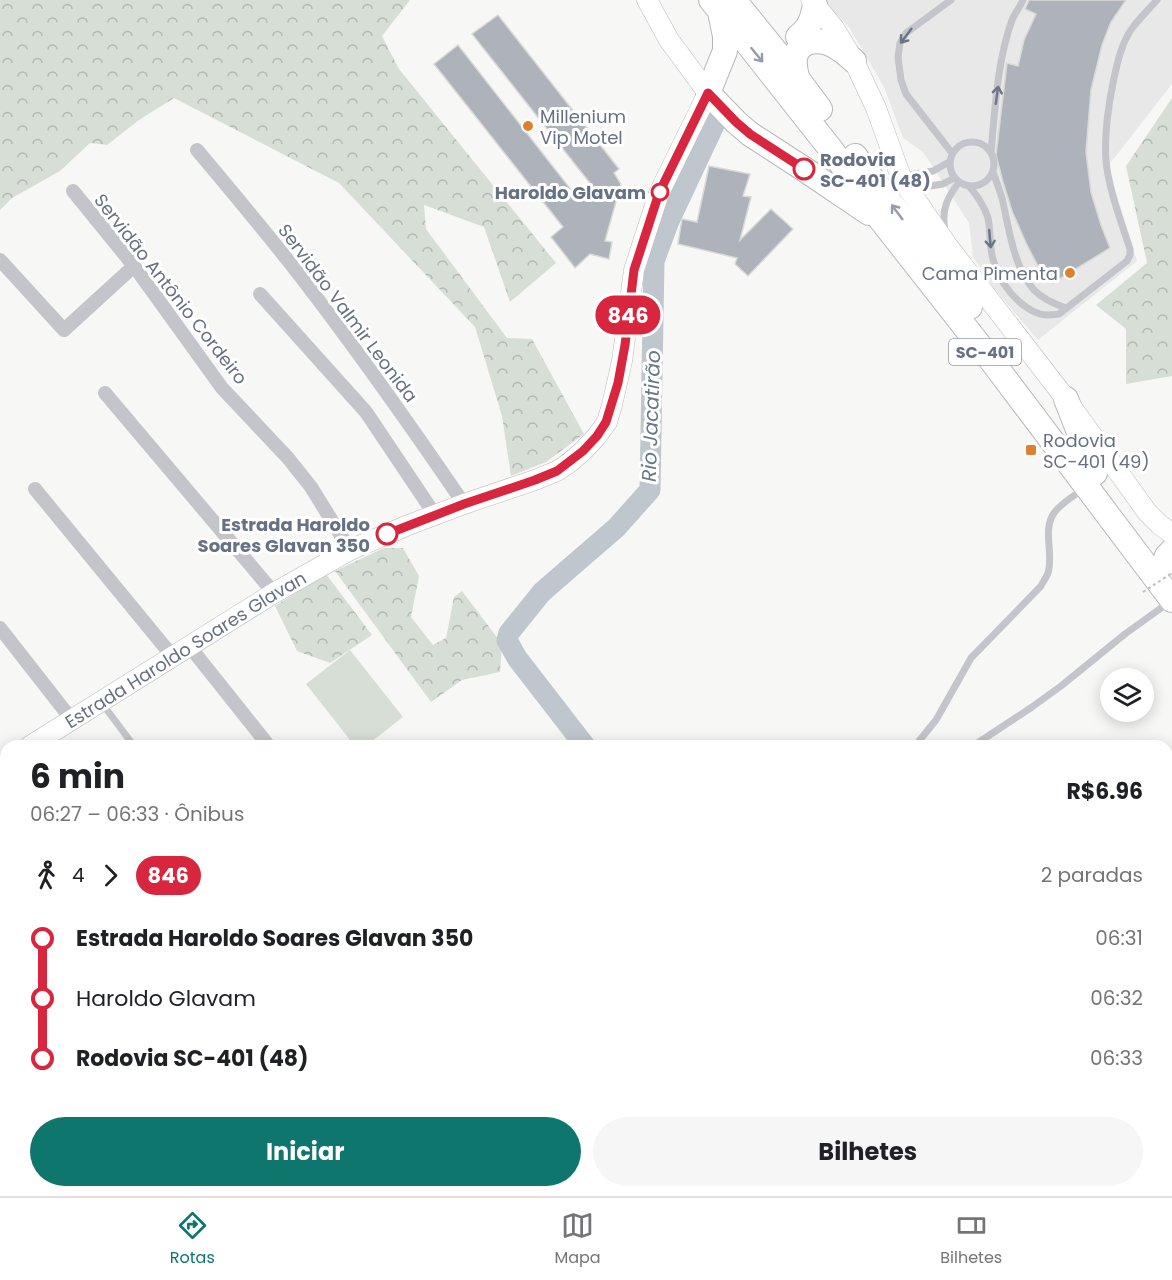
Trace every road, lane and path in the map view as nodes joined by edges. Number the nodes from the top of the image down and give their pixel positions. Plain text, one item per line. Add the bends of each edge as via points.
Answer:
1 (647, 0) edge
2 (951, 0) edge
3 (1023, 0) edge
4 (1157, 0) edge
5 (816, 2) edge
6 (721, 3) edge
7 (762, 34) junction
8 (798, 37) junction
9 (842, 40) junction
10 (854, 61) junction
11 (797, 78) junction
12 (713, 82) junction
13 (197, 150) dead end
14 (952, 153) junction
15 (991, 153) junction
16 (949, 162) junction
17 (993, 172) junction
18 (956, 180) junction
19 (905, 183) junction
20 (969, 186) junction
21 (73, 191) dead end
22 (881, 220) junction
23 (947, 245) junction
24 (0, 260) edge
25 (134, 266) junction
26 (260, 294) dead end
27 (1066, 308) junction
28 (105, 393) dead end
29 (1066, 399) junction
30 (1090, 480) junction
31 (35, 489) dead end
32 (464, 504) junction
33 (435, 515) junction
34 (1172, 534) edge
35 (350, 550) junction
36 (1170, 566) edge
37 (274, 592) junction
38 (1143, 592) dead end
39 (1172, 599) edge
40 (0, 628) edge
41 (190, 646) junction
42 (173, 657) junction
43 (100, 702) junction
44 (72, 720) junction
45 (40, 740) edge
46 (129, 740) edge
47 (264, 740) edge
48 (920, 740) edge
49 (981, 740) edge

1 - 12 main road via 686,64 707,71
2 -> 14 lane via 906,33 898,57 906,94
15 -> 3 lane via 1001,63 1013,19
4 - 27 lane via 1132,28 1123,46 1109,104 1106,160 1130,255
5 - 8 highway via 810,25
5 - 9 main road
6 - 7 highway, SC-401
6 - 12 highway via 725,51
6 -> 22 highway, SC-401
7 - 8 highway via 775,39
7 - 11 highway, SC-401
8 - 9 highway via 827,31
9 - 10 main road
10 - 11 highway via 828,43 809,42 795,57
10 - 19 main road
30 -> 11 highway, SC-401
12 - 22 highway via 736,122 750,134
12 - 32 main road, Estrada Haroldo Soares Glavan via 659,193 634,270 622,361 606,422 583,451 557,471
13 - 32 street, Servidão Valmir Leonida via 335,323
14 - 15 lane via 959,145 974,141
14 - 16 lane
15 - 17 lane
16 - 18 lane
16 - 19 lane
17 - 20 lane via 986,181
17 - 27 lane via 1024,273 1035,290
18 - 19 lane via 931,187
18 - 20 lane
18 - 23 lane via 944,212
19 - 23 main road
20 -> 27 lane via 983,204 993,261 1004,285 1040,314 1059,314
21 - 25 street, Servidão Antônio Cordeiro
22 - 30 highway, SC-401
23 - 29 main road
24 - 25 street via 63,330
25 - 35 street, Servidão Antônio Cordeiro via 222,388 311,487
26 - 33 street via 366,412
28 - 37 street
29 - 30 highway
29 - 34 main road via 1147,512
30 - 36 highway, SC-401
30 - 39 highway, SC-401
30 - 48 lane via 1054,511 1049,530 1048,574 1041,586 971,658 936,720
31 - 42 street
32 - 33 main road, Estrada Haroldo Soares Glavan
33 - 35 main road, Estrada Haroldo Soares Glavan
35 - 37 main road, Estrada Haroldo Soares Glavan
36 - 38 path, bridge
37 - 41 main road, Estrada Haroldo Soares Glavan
39 - 49 lane via 1061,686
40 - 44 street
41 - 42 main road, Estrada Haroldo Soares Glavan
41 - 47 street
42 - 43 main road, Estrada Haroldo Soares Glavan
43 - 44 main road, Estrada Haroldo Soares Glavan
43 - 46 lane
44 - 45 main road, Estrada Haroldo Soares Glavan

